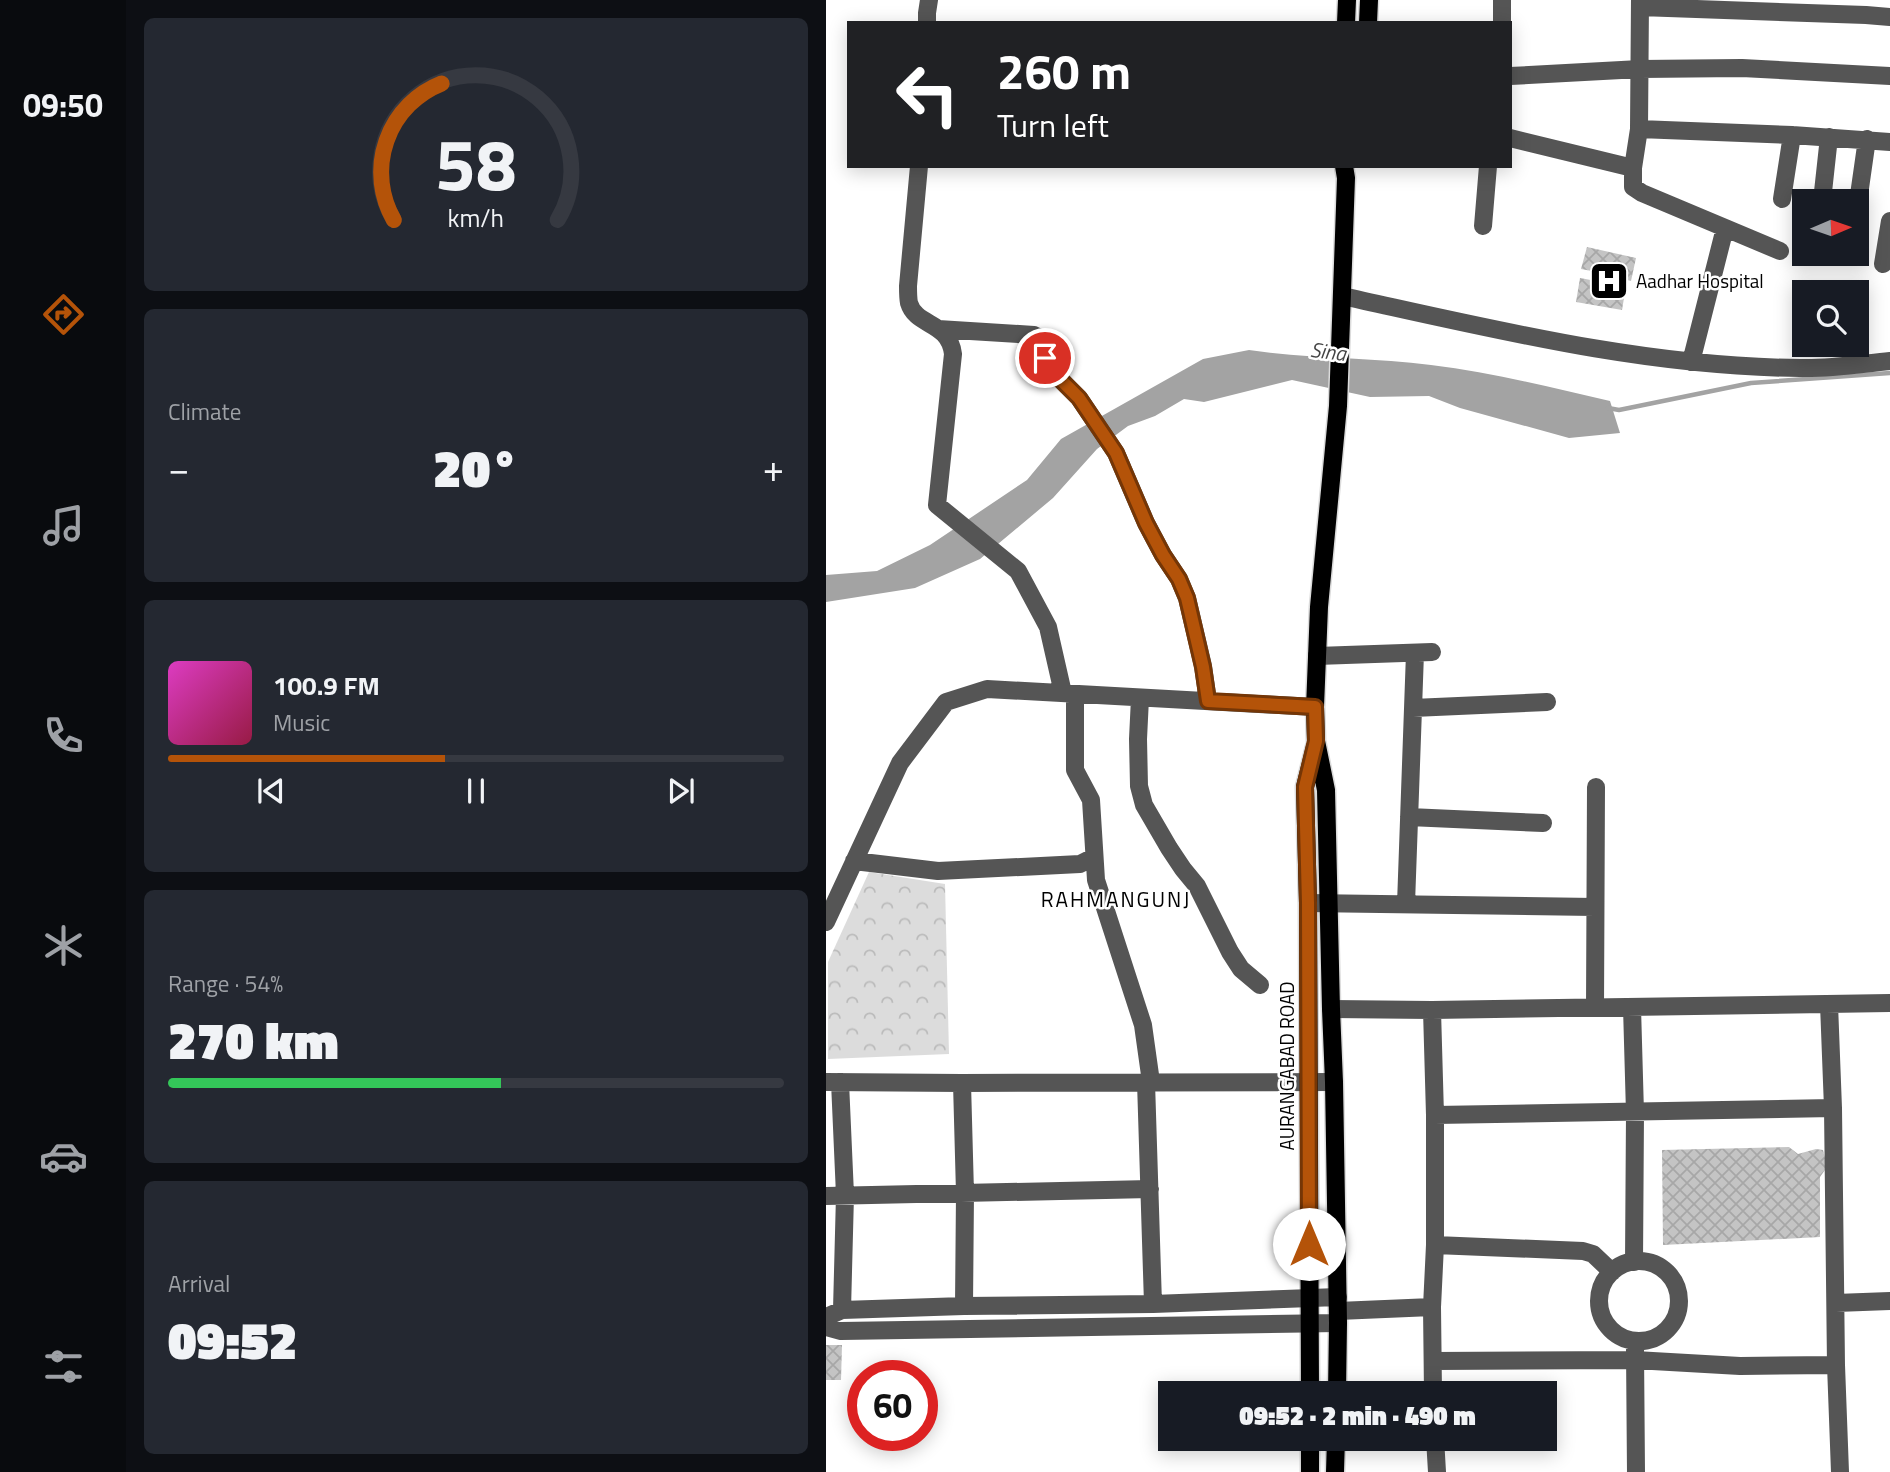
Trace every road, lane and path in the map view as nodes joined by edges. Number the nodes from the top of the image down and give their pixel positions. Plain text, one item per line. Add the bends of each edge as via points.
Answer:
1 (929, 0) edge
2 (1347, 0) edge
3 (1369, 0) edge
4 (1502, 0) edge
5 (1640, 4) edge
6 (1890, 17) edge
7 (927, 21) edge
8 (1346, 21) edge
9 (1368, 21) edge
10 (1502, 21) edge
11 (1640, 69) junction
12 (1512, 76) edge
13 (1890, 76) edge
14 (1639, 129) junction
15 (1792, 135) junction
16 (1829, 137) junction
17 (1512, 138) edge
18 (1867, 139) junction
19 (1890, 142) edge
20 (919, 168) edge
21 (1488, 168) edge
22 (1633, 168) junction
23 (1348, 170) edge
24 (1823, 189) edge
25 (1860, 189) edge
26 (1782, 199) dead end
27 (1890, 221) edge
28 (1483, 226) dead end
29 (1725, 228) junction
30 (1780, 251) dead end
31 (1883, 264) dead end
32 (1342, 305) junction
33 (937, 329) junction
34 (1890, 361) edge
35 (1691, 362) junction
36 (1317, 656) junction
37 (1069, 694) junction
38 (1140, 698) junction
39 (1208, 701) junction
40 (1547, 702) dead end
41 (1315, 707) junction
42 (1413, 708) junction
43 (1316, 741) junction
44 (1596, 788) dead end
45 (1409, 817) junction
46 (1543, 823) dead end
47 (1094, 857) junction
48 (854, 861) junction
49 (1308, 903) junction
50 (1329, 903) junction
51 (1406, 904) junction
52 (1595, 907) junction
53 (826, 922) edge
54 (1260, 985) dead end
55 (1890, 1003) edge
56 (1829, 1004) junction
57 (1595, 1007) junction
58 (1632, 1007) junction
59 (1331, 1009) junction
60 (1432, 1010) junction
61 (833, 1082) edge
62 (1149, 1082) junction
63 (1308, 1082) junction
64 (1334, 1082) junction
65 (962, 1083) junction
66 (1833, 1108) junction
67 (1635, 1113) junction
68 (1435, 1115) junction
69 (1150, 1189) junction
70 (965, 1193) junction
71 (845, 1195) junction
72 (826, 1196) edge
73 (1435, 1245) junction
74 (1634, 1262) junction
75 (1612, 1272) junction
76 (1309, 1298) junction
77 (1890, 1301) edge
78 (1836, 1303) junction
79 (1153, 1304) junction
80 (964, 1306) junction
81 (1432, 1307) junction
82 (1338, 1310) junction
83 (834, 1314) edge
84 (1310, 1323) junction
85 (826, 1327) edge
86 (1635, 1341) junction
87 (1635, 1360) junction
88 (1433, 1361) junction
89 (1836, 1365) junction
90 (1310, 1381) edge
91 (1337, 1381) edge
92 (1433, 1381) edge
93 (1310, 1451) edge
94 (1336, 1451) edge
95 (1436, 1451) edge
96 (1310, 1472) edge
97 (1335, 1472) edge
98 (1437, 1472) edge
99 (1636, 1472) edge
100 (1840, 1472) edge

1 - 7 street
2 - 8 main road
3 - 9 main road
4 - 10 street
5 - 6 street
5 - 11 street
11 - 12 street
11 - 13 street via 1742,68
11 - 14 street
14 - 15 street
14 - 22 street
15 - 16 street
15 - 26 street
16 - 18 street
16 - 24 street
17 - 22 street
18 - 19 street
18 - 25 street
20 - 33 street via 909,304
21 - 28 street
22 - 29 street via 1636,190
23 - 32 main road
27 - 31 street
29 - 30 street
29 - 35 street
32 - 35 street
32 - 36 main road, AURANGABAD ROAD
33 - 37 street via 947,335 953,354 937,505 1018,571 1048,627
33 - 39 street via 1034,335 1043,342 1051,370 1079,398 1116,453 1146,523 1179,579
34 - 35 street via 1799,368
36 - 41 main road, AURANGABAD ROAD
36 - 42 street via 1424,652
37 - 38 street
37 - 47 street via 1075,770 1091,800
37 - 48 street via 986,689 946,702 900,763
38 - 39 street
38 - 54 street via 1139,786 1144,805 1197,886 1235,960
39 - 41 street
40 - 42 street
41 - 43 main road, AURANGABAD ROAD
42 - 45 street
43 - 49 main road, AURANGABAD ROAD via 1305,787
43 - 50 main road, AURANGABAD ROAD via 1326,790
44 - 52 street
45 - 46 street
45 - 51 street
47 - 48 street via 1080,864 951,871
47 - 62 street via 1096,880 1143,1025
48 - 53 street
49 - 50 street
49 - 63 main road, AURANGABAD ROAD
50 - 51 street
50 - 59 main road, AURANGABAD ROAD
51 - 52 street
52 - 57 street
55 - 56 street
56 - 58 street
56 - 66 street
57 - 58 street
57 - 60 street
58 - 67 street
59 - 60 street
59 - 64 main road, AURANGABAD ROAD
60 - 68 street
61 - 65 street
61 - 71 street
62 - 63 street
62 - 65 street
62 - 69 street
63 - 64 street
63 - 76 main road, AURANGABAD ROAD
64 - 82 main road, AURANGABAD ROAD
65 - 70 street
66 - 67 street
66 - 78 street
67 - 68 street
67 - 74 street
68 - 73 street
69 - 70 street
69 - 79 street
70 - 71 street
70 - 80 street
71 - 72 street
71 - 83 street
73 - 75 street via 1583,1251
73 - 81 street
74 - 75 street
74 - 86 street via 1653,1263 1665,1270 1674,1280 1680,1306 1668,1330 1657,1338
75 - 86 street via 1601,1289 1601,1315 1618,1336
76 - 79 street
76 - 82 street
76 - 84 main road, AURANGABAD ROAD
77 - 78 street
78 - 89 street
79 - 80 street
80 - 83 street
81 - 82 street
81 - 88 street
82 - 84 street
82 - 91 main road, AURANGABAD ROAD
84 - 85 street via 841,1331
84 - 90 main road, AURANGABAD ROAD
86 - 87 street
87 - 88 street
87 - 89 street
87 - 99 street
88 - 92 street
89 - 100 street
93 - 96 main road
94 - 97 main road
95 - 98 street

